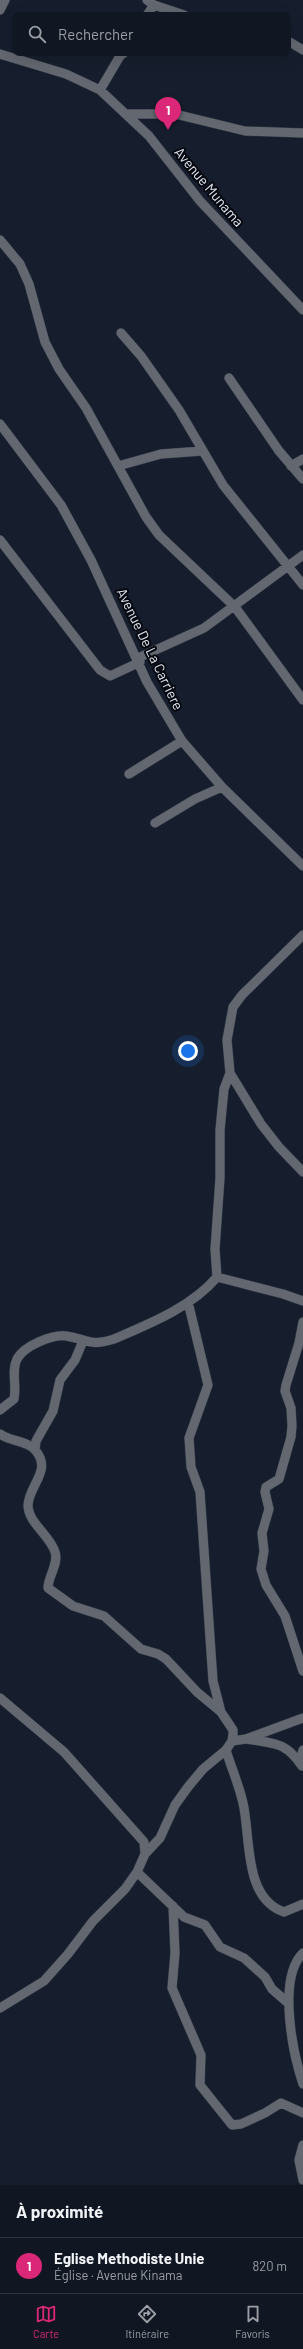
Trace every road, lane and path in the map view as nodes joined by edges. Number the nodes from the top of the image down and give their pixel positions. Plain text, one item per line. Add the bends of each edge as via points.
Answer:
1 (4, 0) edge
2 (150, 2) edge
3 (0, 10) edge
4 (148, 12) edge
5 (176, 12) edge
6 (291, 43) edge
7 (303, 50) edge
8 (0, 54) edge
9 (120, 56) edge
10 (100, 90) junction
11 (127, 114) junction
12 (303, 133) edge
13 (0, 240) edge
14 (303, 310) edge
15 (121, 333) dead end
16 (229, 378) dead end
17 (0, 424) edge
18 (202, 451) junction
19 (303, 459) edge
20 (118, 466) junction
21 (291, 466) junction
22 (303, 479) edge
23 (0, 540) edge
24 (303, 555) edge
25 (288, 566) junction
26 (303, 585) edge
27 (235, 607) junction
28 (139, 660) junction
29 (303, 700) edge
30 (182, 741) junction
31 (129, 774) dead end
32 (222, 787) junction
33 (155, 823) dead end
34 (303, 866) edge
35 (303, 935) edge
36 (230, 1073) junction
37 (303, 1172) edge
38 (217, 1277) junction
39 (188, 1302) junction
40 (303, 1302) edge
41 (303, 1322) edge
42 (83, 1341) junction
43 (0, 1410) edge
44 (0, 1434) edge
45 (35, 1450) junction
46 (303, 1671) edge
47 (0, 1698) edge
48 (221, 1712) junction
49 (303, 1718) edge
50 (246, 1739) junction
51 (232, 1741) junction
52 (226, 1750) junction
53 (303, 1750) edge
54 (303, 1766) edge
55 (145, 1854) junction
56 (137, 1872) junction
57 (303, 1904) edge
58 (173, 1906) junction
59 (303, 1953) edge
60 (288, 2003) junction
61 (0, 2008) edge
62 (303, 2084) edge
63 (303, 2113) edge
64 (303, 2145) edge
65 (303, 2180) edge

1 - 3 street
2 - 4 street
2 - 5 street
6 - 7 street
8 - 10 street, Avenue Munama via 66,74
9 - 10 street
10 - 11 street, Avenue Munama
11 - 12 street via 175,114 245,131
11 - 14 street, Avenue Munama via 149,136 200,201
13 - 20 street via 20,264 29,284 45,342 59,369 86,408
15 - 18 street via 141,356 179,410
16 - 21 street
17 - 28 street, Avenue De La Carriere via 61,505 91,560
18 - 20 street via 161,454
18 - 25 street via 223,485
19 - 21 street
20 - 27 street via 133,496 159,535
21 - 22 street
23 - 28 street via 100,670 110,676
24 - 25 street
25 - 26 street
25 - 27 street via 261,584
27 - 28 street via 204,628
27 - 29 street
28 - 30 street, Avenue De La Carriere via 147,682
30 - 31 street
30 - 32 street, Avenue De La Carriere
32 - 33 street
32 - 34 street, Avenue De La Carriere
35 - 36 street via 233,1007 227,1040
36 - 37 street via 261,1124
36 - 38 street via 224,1089 220,1130 220,1193 215,1249
38 - 39 street
38 - 40 street via 283,1294
39 - 42 street via 101,1344
39 - 48 street via 208,1386 189,1438 188,1452 200,1492 211,1664
41 - 46 street via 285,1390 291,1408 291,1437 279,1479 266,1487 269,1510 262,1533 264,1551 260,1563 266,1585 285,1616
42 - 43 street via 56,1336 24,1352 16,1365 14,1399
42 - 45 street via 75,1360 60,1380 54,1411 36,1441
44 - 45 street via 8,1440 23,1442
45 - 48 street via 42,1462 41,1475 28,1500 28,1508 55,1553 56,1562 48,1581 48,1588 73,1606 104,1616 141,1649 158,1654
47 - 55 street via 64,1752 144,1842
48 - 51 street via 233,1730
49 - 50 street
50 - 51 street
50 - 54 street via 277,1743 285,1747
51 - 52 street
52 - 55 street via 203,1769 188,1787 175,1805 160,1838
52 - 57 street via 243,1801 251,1872 258,1887 274,1908 284,1912
53 - 54 street
55 - 56 street
56 - 58 street
56 - 61 street via 44,1981
58 - 60 street via 187,1920 205,1925 220,1946 244,1958 266,1976 272,1989
58 - 63 street via 175,1954 172,1988 201,2055 200,2085 232,2125 264,2114 281,2103
59 - 60 street via 293,1972
60 - 62 street via 297,2066
64 - 65 street via 299,2160

